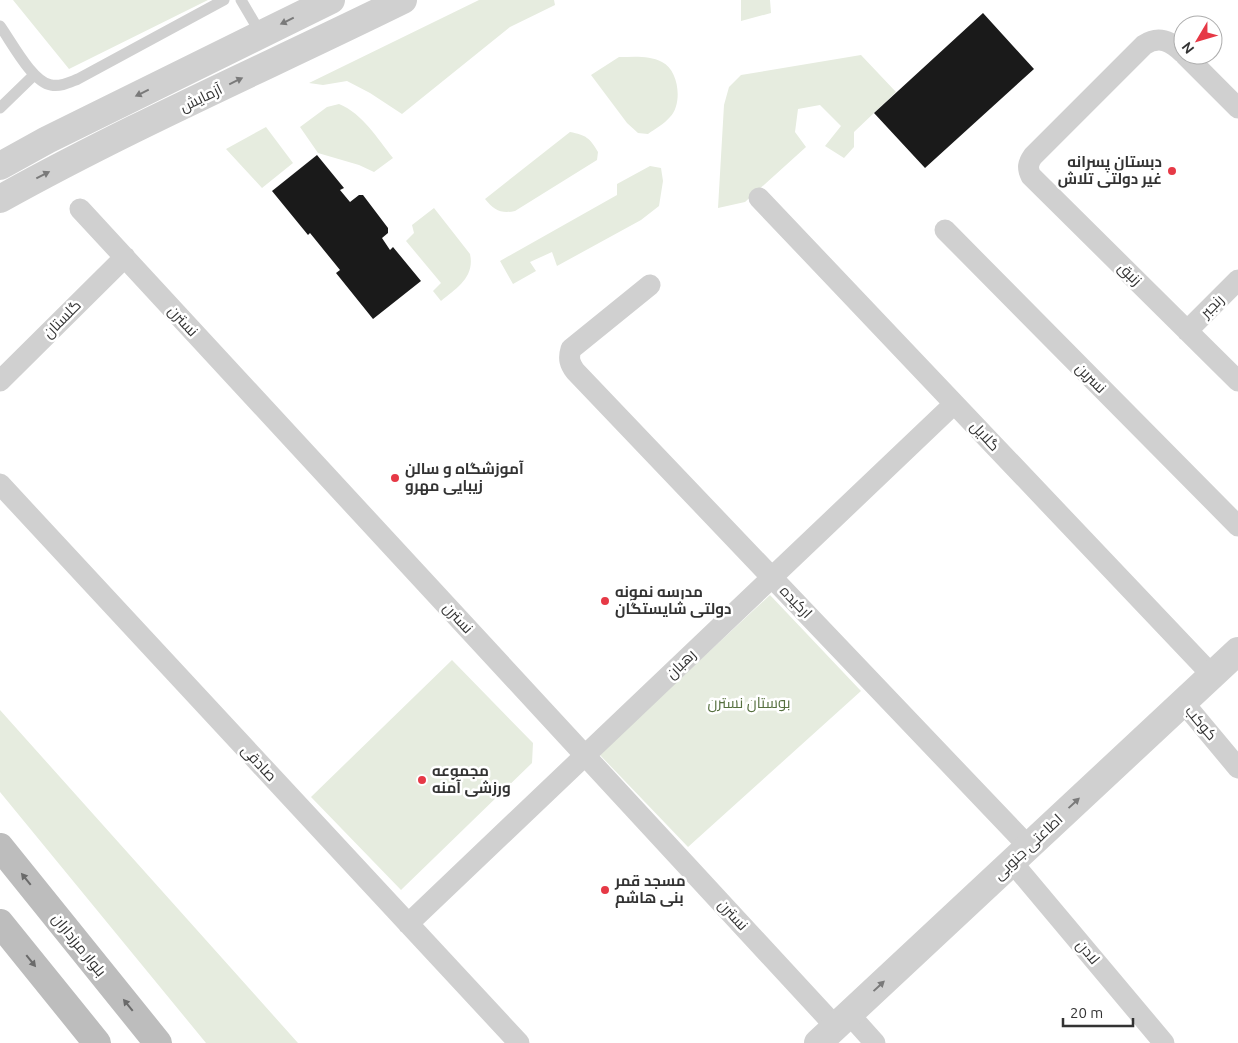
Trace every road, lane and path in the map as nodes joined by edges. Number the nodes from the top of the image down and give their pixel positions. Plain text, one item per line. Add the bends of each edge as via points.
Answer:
1 (224, 0) edge
2 (241, 0) edge
3 (331, 0) edge
4 (403, 0) edge
5 (0, 26) edge
6 (261, 34) junction
7 (1173, 44) edge
8 (274, 63) junction
9 (1195, 65) edge
10 (34, 75) junction
11 (0, 108) edge
12 (1238, 108) edge
13 (0, 166) edge
14 (759, 198) dead end
15 (0, 199) edge
16 (80, 209) dead end
17 (945, 230) dead end
18 (124, 258) junction
19 (1238, 280) edge
20 (650, 285) dead end
21 (1186, 331) junction
22 (0, 381) edge
23 (1238, 381) edge
24 (954, 404) junction
25 (0, 484) edge
26 (1238, 526) edge
27 (772, 577) junction
28 (1238, 650) edge
29 (1212, 675) junction
30 (1183, 702) junction
31 (585, 756) junction
32 (1238, 768) edge
33 (0, 847) edge
34 (1020, 854) junction
35 (0, 923) edge
36 (408, 924) junction
37 (834, 1028) edge
38 (97, 1043) edge
39 (158, 1043) edge
40 (519, 1043) edge
41 (875, 1043) edge
42 (1164, 1043) edge

1 - 10 lane via 78,79 54,86
2 - 6 lane
3 -> 6 street, آزمایش
4 - 8 street, آزمایش
5 - 10 lane
6 - 8 street
6 -> 13 street, آزمایش
7 - 21 street, زنبق via 1162,40 1144,45 1033,156 1028,170
15 -> 8 street, آزمایش
9 - 12 street
10 - 11 lane
14 - 24 street, گلایل
16 - 18 street, نسترن
17 - 26 street, نسرین
18 - 22 street, گلستان
18 - 31 street, نسترن
19 - 21 street, رنجبر
20 - 27 street, ارکیده via 576,344 569,356 570,364
21 - 23 street, زنبق
24 - 27 street, رهبان
24 - 29 street, گلایل
25 - 36 street, صادقی
27 - 31 street, رهبان
27 - 34 street, ارکیده
28 - 29 street, اطاعتی جنوبی
29 - 30 street, اطاعتی جنوبی
30 - 32 street, کوکب
34 -> 30 street, اطاعتی جنوبی
31 - 36 street, رهبان
31 - 37 street, نسترن
39 -> 33 main road, بلوار مرزداران
37 -> 34 street, اطاعتی جنوبی
34 - 42 street, لادن
35 -> 38 main road
36 - 40 street, صادقی
37 - 41 street, نسترن

